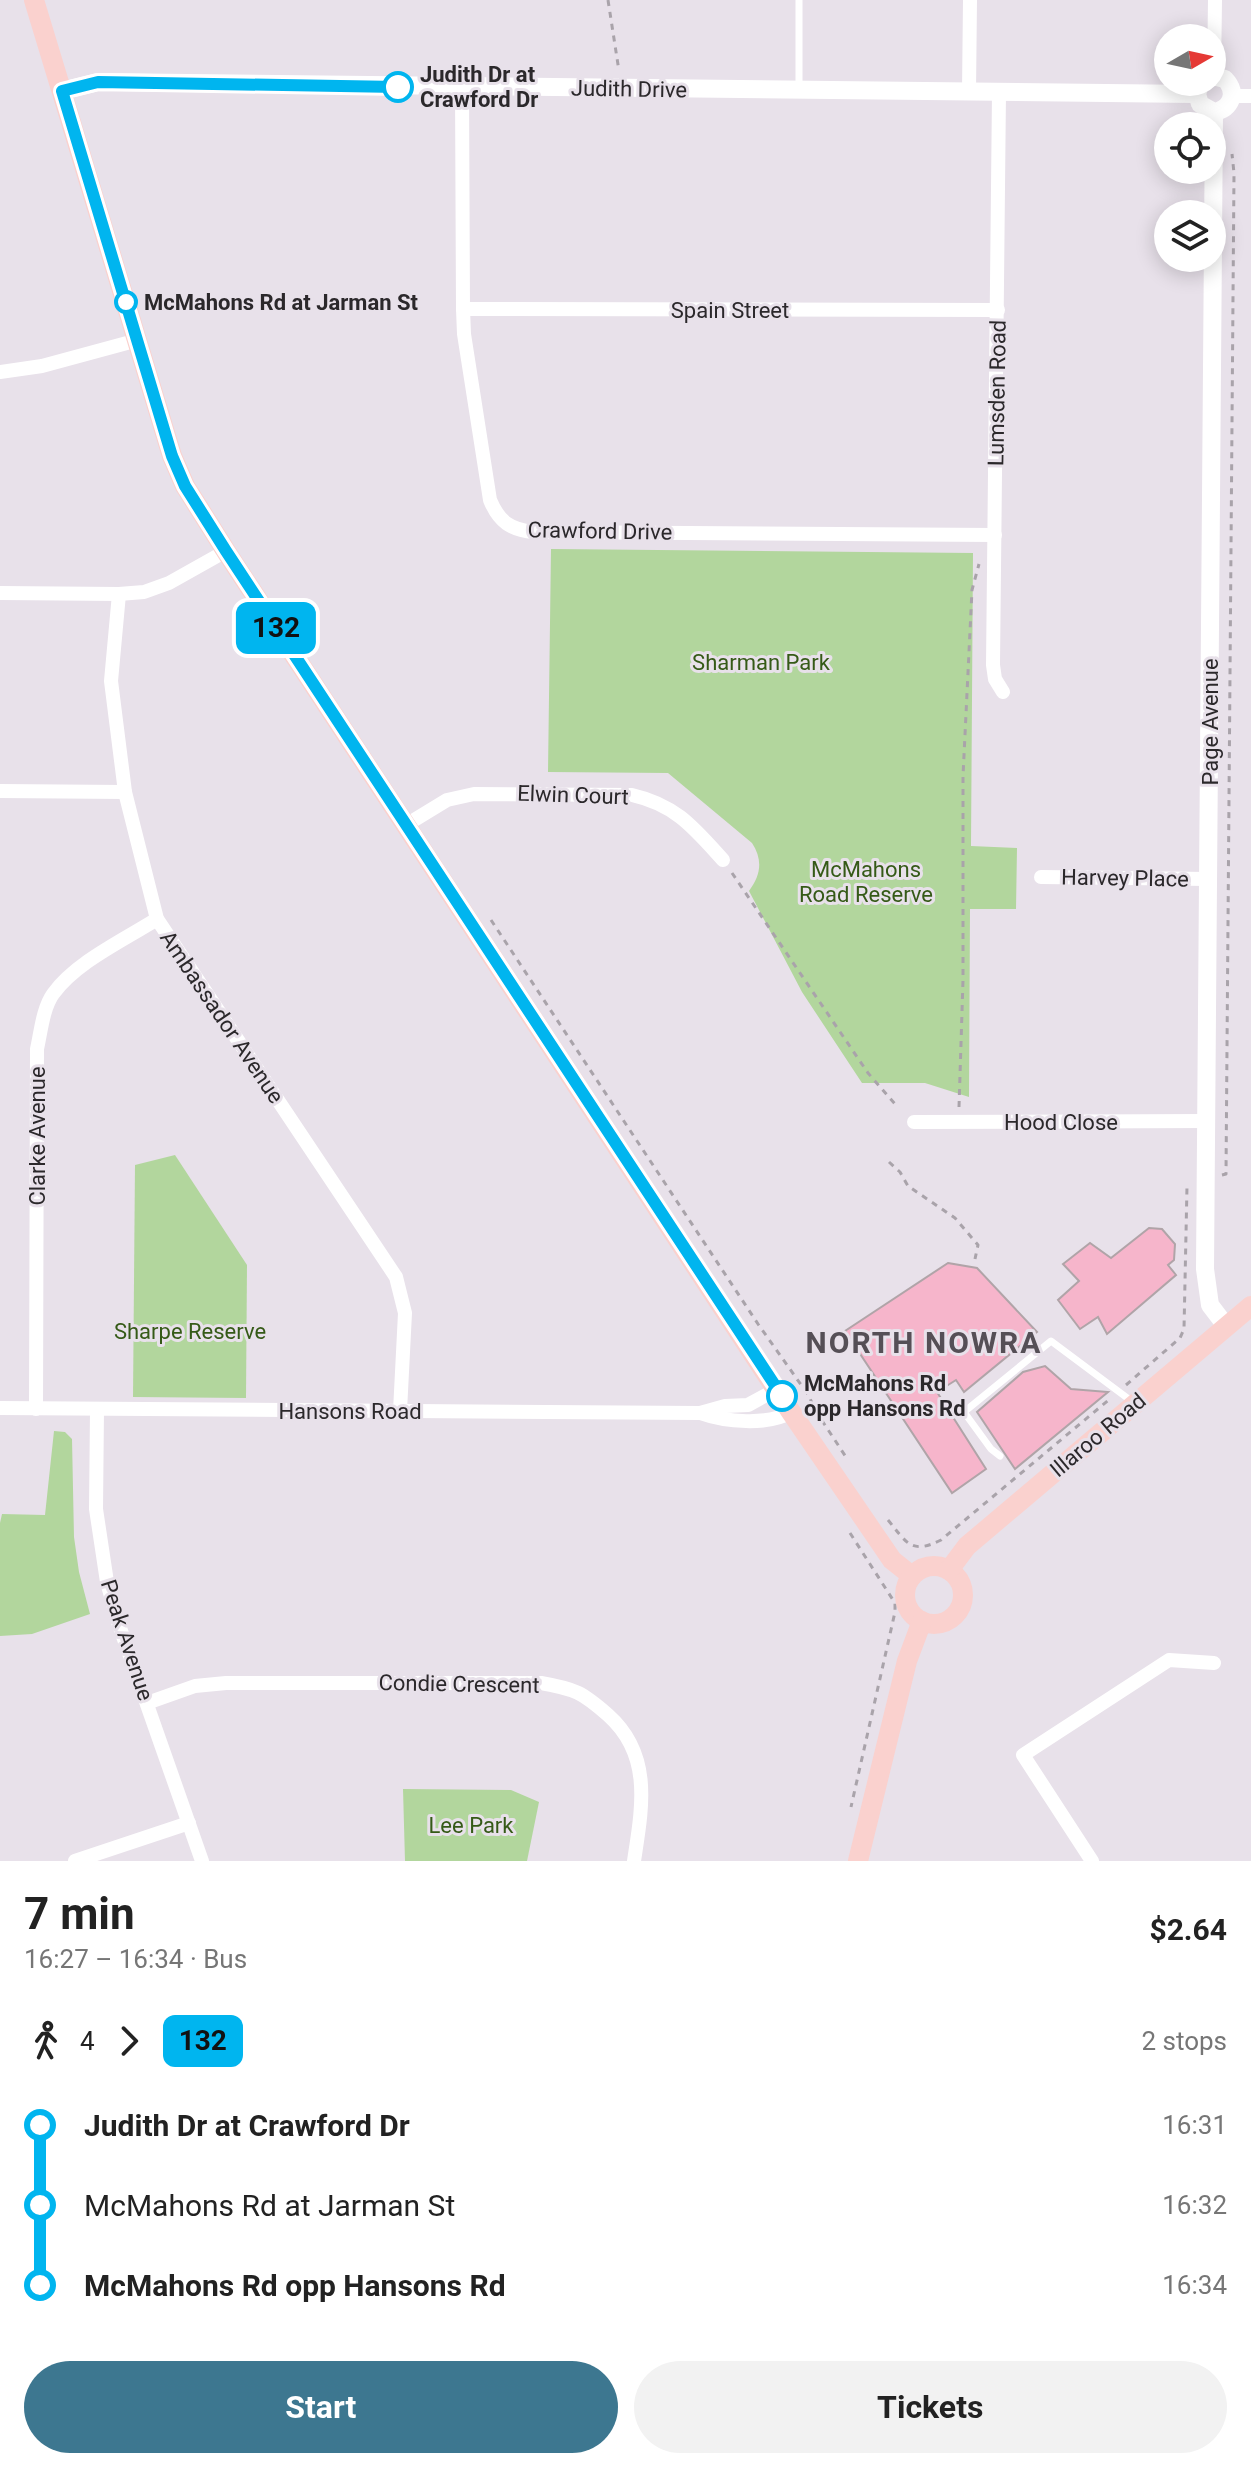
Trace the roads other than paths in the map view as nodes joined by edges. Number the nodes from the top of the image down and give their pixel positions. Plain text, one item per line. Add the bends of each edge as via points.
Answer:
1 (34, 0) edge
2 (799, 0) edge
3 (970, 0) edge
4 (1215, 0) edge
5 (1212, 24) edge
6 (1226, 81) edge
7 (1154, 85) edge
8 (462, 88) junction
9 (62, 91) junction
10 (799, 91) junction
11 (969, 92) junction
12 (999, 92) junction
13 (1202, 96) edge
14 (1242, 96) edge
15 (1214, 112) joint
16 (1214, 184) edge
17 (463, 309) junction
18 (998, 310) junction
19 (138, 340) junction
20 (0, 372) edge
21 (995, 538) junction
22 (226, 551) junction
23 (0, 593) edge
24 (119, 594) junction
25 (1003, 692) dead end
26 (0, 791) edge
27 (125, 792) junction
28 (406, 825) junction
29 (723, 860) road end
30 (1041, 877) dead end
31 (1209, 879) junction
32 (157, 919) junction
33 (1207, 1121) junction
34 (914, 1122) dead end
35 (1251, 1306) edge
36 (1226, 1326) junction
37 (777, 1389) junction
38 (1135, 1404) junction
39 (0, 1408) edge
40 (36, 1409) junction
41 (97, 1410) junction
42 (400, 1411) junction
43 (791, 1412) junction
44 (700, 1413) junction
45 (1000, 1456) dead end
46 (949, 1570) junction
47 (912, 1576) junction
48 (922, 1621) junction
49 (1214, 1663) dead end
50 (147, 1703) junction
51 (189, 1823) junction
52 (75, 1861) edge
53 (202, 1861) edge
54 (634, 1861) edge
55 (858, 1861) edge
56 (1092, 1861) edge

1 - 9 main road
2 - 10 lane
3 - 11 street
4 - 5 street
6 - 14 street
7 - 12 street, Judith Drive
8 - 9 street, Judith Drive via 98,82
8 - 10 street, Judith Drive
8 - 17 street, Crawford Drive
9 - 19 main road
10 - 11 street, Judith Drive
11 - 12 street, Judith Drive
12 - 18 street, Lumsden Road
13 - 15 street via 1200,104
14 - 15 street
16 - 31 street, Page Avenue
17 - 18 street, Spain Street
17 - 21 street, Crawford Drive via 490,500 505,524 518,530
18 - 21 street, Lumsden Road
19 - 20 street
19 - 22 main road via 178,472
21 - 25 street, Lumsden Road via 993,665
22 - 24 street via 159,588
22 - 28 main road
23 - 24 street
24 - 27 street, Ambassador Avenue via 111,681
26 - 27 street
27 - 32 street, Ambassador Avenue
28 - 29 street, Elwin Court via 447,800 474,794 632,795 671,809
28 - 37 main road
30 - 31 street, Harvey Place
31 - 33 street, Page Avenue
32 - 40 street, Clarke Avenue via 77,969 52,995 45,1015 37,1049
32 - 42 street, Ambassador Avenue via 396,1277 405,1313
33 - 34 street, Hood Close
33 - 36 street, Page Avenue via 1207,1291 1211,1308
35 - 36 main road, Illaroo Road
36 - 38 main road, Illaroo Road
37 - 43 main road
37 - 44 street, Hansons Road via 748,1405
38 - 45 lane via 1051,1341 964,1412
38 - 46 main road, Illaroo Road via 967,1546
39 - 40 street, Hansons Road
40 - 41 street, Hansons Road
41 - 42 street, Hansons Road
41 - 50 street, Peak Avenue via 96,1509 107,1582
42 - 44 street, Hansons Road
43 - 44 street, Hansons Road via 781,1418 723,1421
43 - 47 main road via 892,1560
46 - 47 main road via 933,1565
46 - 48 main road via 961,1585 962,1604 950,1619
47 - 48 main road via 905,1601
48 - 55 main road via 907,1661
49 - 56 street via 1169,1660 1023,1755
50 - 51 street, Peak Avenue
50 - 54 street, Condie Crescent via 195,1686 226,1683 541,1683 572,1688 618,1724 637,1755 642,1811
51 - 52 street
51 - 53 street, Peak Avenue

